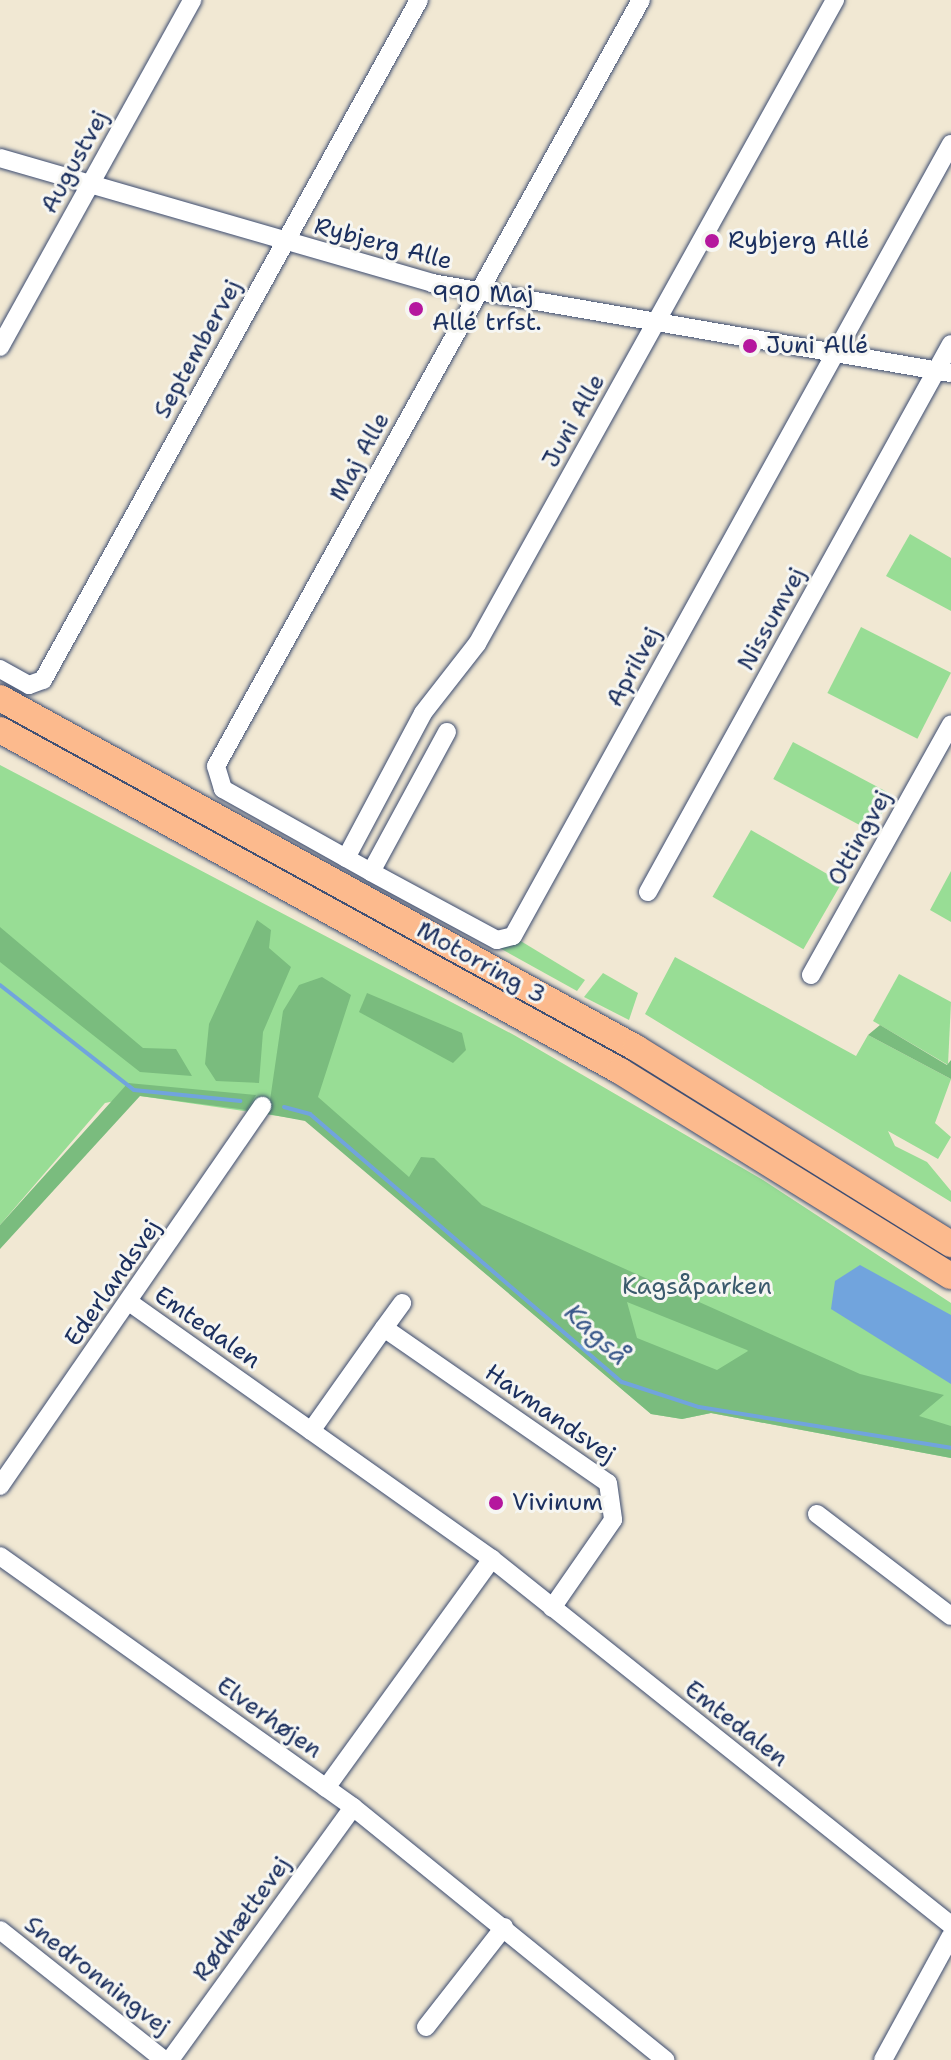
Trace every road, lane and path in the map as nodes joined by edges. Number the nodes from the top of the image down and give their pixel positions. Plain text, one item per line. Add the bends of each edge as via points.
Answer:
1 (192, 0) edge
2 (419, 0) edge
3 (641, 0) edge
4 (835, 0) edge
5 (951, 144) edge
6 (0, 158) edge
7 (90, 185) junction
8 (284, 242) junction
9 (479, 293) junction
10 (656, 324) junction
11 (951, 344) edge
12 (0, 347) edge
13 (836, 353) junction
14 (944, 371) edge
15 (0, 669) edge
16 (0, 698) edge
17 (951, 724) edge
18 (0, 730) edge
19 (447, 732) dead end
20 (0, 751) edge
21 (198, 842) junction
22 (346, 858) junction
23 (371, 872) junction
24 (648, 892) dead end
25 (811, 975) dead end
26 (262, 1106) dead end
27 (878, 1193) junction
28 (951, 1229) edge
29 (951, 1244) edge
30 (951, 1276) edge
31 (129, 1302) junction
32 (402, 1303) dead end
33 (384, 1328) junction
34 (311, 1431) junction
35 (0, 1486) edge
36 (817, 1514) dead end
37 (0, 1556) edge
38 (492, 1559) junction
39 (552, 1608) junction
40 (951, 1616) edge
41 (326, 1788) junction
42 (353, 1807) junction
43 (951, 1925) edge
44 (504, 1927) junction
45 (0, 1930) edge
46 (951, 1936) edge
47 (426, 2027) dead end
48 (167, 2060) edge
49 (665, 2060) edge
50 (883, 2060) edge

1 - 7 street, Augustvej
2 - 8 street, Septembervej
3 - 9 street, Maj Alle
4 - 10 street, Juni Alle
5 - 13 street, Aprilvej
6 - 7 street, Rybjerg Alle
7 - 8 street, Rybjerg Alle
7 - 12 street, Augustvej
8 - 9 street, Rybjerg Alle
8 - 15 street, Septembervej via 43,680 29,685
9 - 10 street, Rybjerg Alle
9 - 22 street, Maj Alle via 216,766 223,789
10 - 13 street, Rybjerg Alle
10 - 22 street, Juni Alle via 477,644 423,713
11 - 14 street, Nissumvej
13 - 14 street, Rybjerg Alle
13 - 23 street, Aprilvej via 513,936 497,940
14 - 24 street, Nissumvej
16 - 27 highway, Motorring 3 via 636,1048
17 - 25 street, Ottingvej
18 - 21 highway, Motorring 3
19 - 23 street
20 - 21 highway via 109,808
21 - 30 highway, Motorring 3 via 620,1071
22 - 23 street, Maj Alle
26 - 31 street, Ederlandsvej
27 - 28 highway
27 - 29 highway, Motorring 3
31 - 34 street, Emtedalen
31 - 35 street, Ederlandsvej
32 - 33 street
33 - 34 street
33 - 39 street, Havmandsvej via 615,1495 613,1520
34 - 38 street, Emtedalen
36 - 40 street
37 - 41 street, Elverhøjen
38 - 39 street, Emtedalen
38 - 41 street
39 - 43 street, Emtedalen
41 - 42 street, Elverhøjen
42 - 44 street, Elverhøjen
42 - 48 street, Rødhættevej
44 - 47 street
44 - 49 street, Elverhøjen
45 - 48 street, Snedronningvej
46 - 50 street

